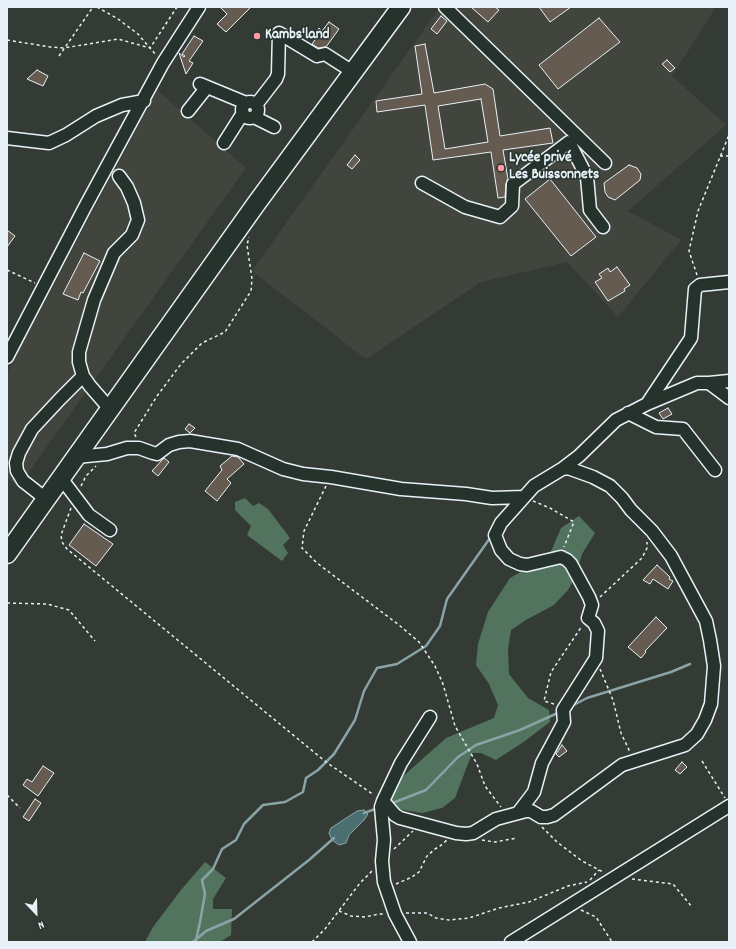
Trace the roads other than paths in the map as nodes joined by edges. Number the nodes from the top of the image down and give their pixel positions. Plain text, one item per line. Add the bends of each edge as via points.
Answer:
1 (199, 7) edge
2 (401, 7) edge
3 (445, 7) edge
4 (353, 72) junction
5 (144, 100) junction
6 (250, 109) junction
7 (188, 111) dead end
8 (567, 126) junction
9 (274, 127) dead end
10 (7, 138) edge
11 (569, 142) junction
12 (224, 143) dead end
13 (605, 163) dead end
14 (119, 176) dead end
15 (422, 182) dead end
16 (603, 227) dead end
17 (729, 282) edge
18 (7, 357) edge
19 (84, 376) junction
20 (729, 381) edge
21 (709, 383) junction
22 (729, 398) edge
23 (647, 404) junction
24 (110, 409) junction
25 (628, 414) junction
26 (76, 458) junction
27 (562, 469) junction
28 (715, 470) dead end
29 (61, 478) junction
30 (524, 497) junction
31 (46, 499) junction
32 (110, 530) dead end
33 (7, 554) edge
34 (430, 717) dead end
35 (383, 801) junction
36 (727, 803) edge
37 (514, 814) junction
38 (410, 942) edge
39 (511, 942) edge

1 - 5 street via 163,63
2 - 4 highway
3 - 8 street
4 - 6 street via 325,54 317,56 279,33 278,74
4 - 24 highway
5 - 10 street via 122,105 96,116 49,143
5 - 18 street
6 - 7 street via 203,86
6 - 9 street
6 - 12 street
8 - 11 street
8 - 13 street
11 - 15 street via 513,184 512,206 500,217 465,207
11 - 16 street via 587,177 590,210
14 - 19 street via 134,203 138,220 132,235 114,253 94,300 80,352
17 - 23 street via 700,285 695,289 691,338
19 - 24 street
19 - 31 street via 32,429 16,462 17,471 23,481
20 - 21 street
21 - 22 street
21 - 23 street via 697,383
23 - 25 street
24 - 26 highway
25 - 27 street via 616,420
25 - 28 street via 656,427 683,429
26 - 29 highway
26 - 30 street via 107,454 127,448 139,448 157,454 169,445 190,441 238,449 283,469 303,474 401,489 492,498
27 - 30 street via 534,486
27 - 37 street via 568,468 610,486 652,531 671,556 706,621 714,666 711,704 706,720 697,734 685,745 622,765 547,817 541,817 532,811
29 - 31 highway
29 - 32 street via 89,515
30 - 37 street via 501,523 495,535 501,550 509,559 527,565 561,557 567,560 585,588 592,605 588,618 598,631 596,658 564,710 564,722 542,763 534,792
31 - 33 highway
34 - 35 street via 401,763
35 - 37 street via 400,818 466,834
35 - 38 street via 381,816 384,882
36 - 39 street

